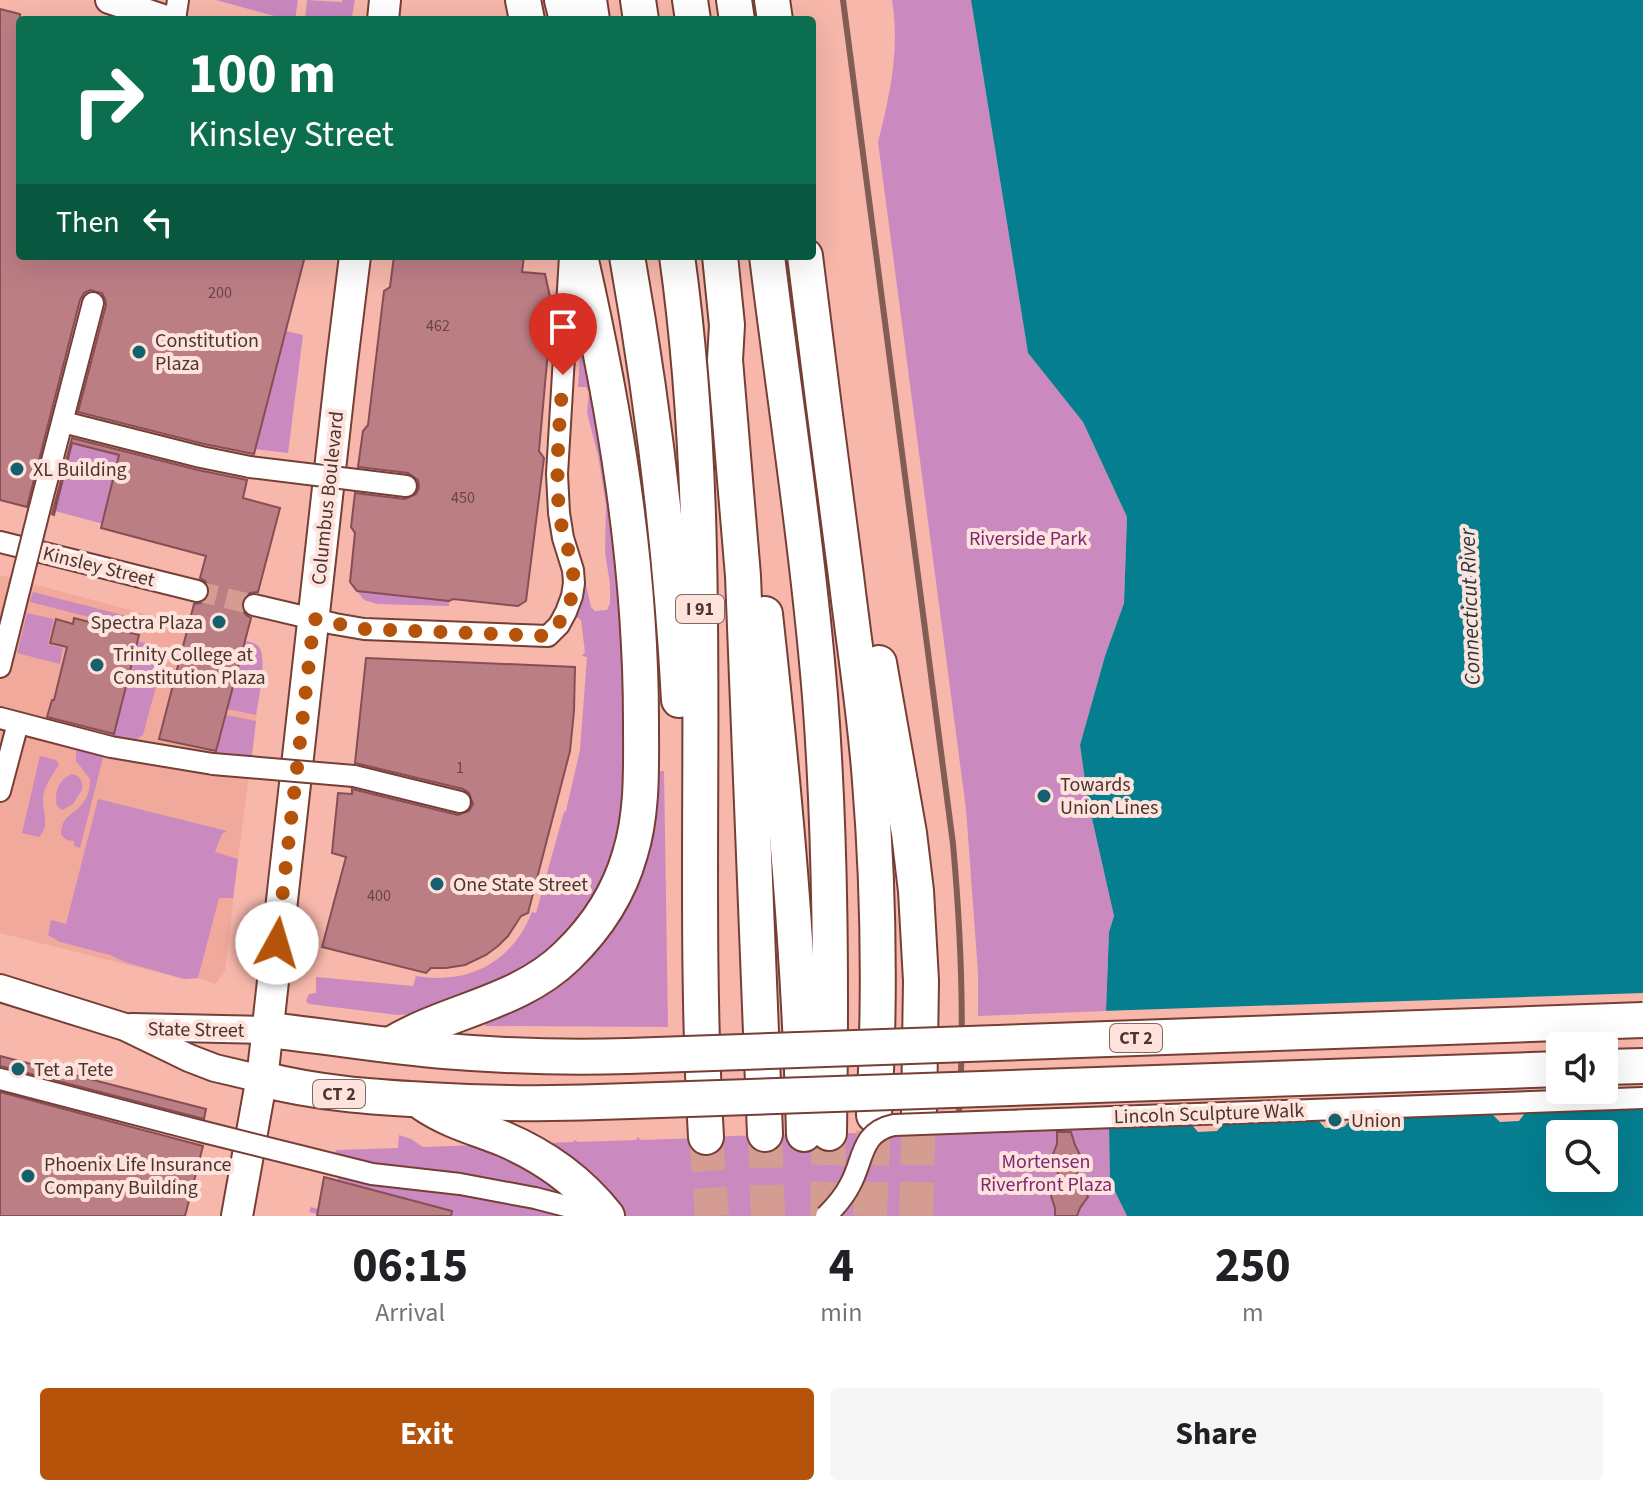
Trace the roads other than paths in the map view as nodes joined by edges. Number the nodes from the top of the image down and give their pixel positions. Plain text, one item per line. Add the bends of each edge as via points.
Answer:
1 (109, 0) edge
2 (159, 16) edge
3 (355, 260) edge
4 (570, 260) edge
5 (581, 260) edge
6 (628, 260) edge
7 (677, 260) edge
8 (720, 260) edge
9 (768, 260) edge
10 (806, 260) edge
11 (93, 303) dead end
12 (727, 325) junction
13 (63, 422) junction
14 (406, 486) dead end
15 (0, 542) edge
16 (843, 553) junction
17 (197, 591) tunnel mouth
18 (254, 605) tunnel mouth
19 (314, 619) junction
20 (0, 667) edge
21 (9, 720) edge
22 (0, 791) edge
23 (460, 802) dead end
24 (699, 963) junction
25 (0, 988) edge
26 (1643, 1020) edge
27 (125, 1027) junction
28 (267, 1030) junction
29 (390, 1045) junction
30 (1643, 1066) edge
31 (1618, 1067) edge
32 (1546, 1069) edge
33 (0, 1079) edge
34 (262, 1079) junction
35 (1643, 1098) edge
36 (417, 1100) junction
37 (919, 1113) tunnel mouth
38 (874, 1115) tunnel mouth
39 (765, 1134) tunnel mouth
40 (706, 1137) tunnel mouth
41 (538, 1207) edge
42 (237, 1216) edge
43 (606, 1216) edge
44 (826, 1216) edge

1 - 2 main road
3 - 19 main road, Columbus Boulevard
4 - 19 street via 557,474 559,513 574,583 559,625 548,636 364,629
5 - 29 highway via 623,479 635,580 640,772 630,854 605,909 555,967 505,997 427,1025
6 - 24 highway via 666,524 685,892
7 - 24 highway, I 91 via 700,547
8 - 12 highway
9 - 12 highway via 822,725 830,901 817,1134 737,359
10 - 16 highway
11 - 13 street
12 - 39 highway via 725,360 743,576
13 - 14 street, bridge via 250,467
13 - 20 street, bridge
15 - 17 street, Kinsley Street
16 - 37 highway via 869,615 913,861 921,981
16 - 38 highway via 873,828 878,999
18 - 19 street
19 - 28 main road, Columbus Boulevard
21 - 22 street
21 - 23 street, bridge via 111,747 213,764 354,776
24 - 40 highway, I 91
25 - 27 main road, State Street
26 - 29 highway, CT 2, bridge via 628,1056 515,1056
27 - 28 main road, State Street
27 - 34 main road, State Street via 202,1063
28 - 29 highway, CT 2
28 - 34 main road, Columbus Boulevard
30 - 31 highway
32 - 36 highway, CT 2, bridge via 630,1101
33 - 41 street, bridge via 372,1174 460,1184
34 - 36 highway, CT 2 via 326,1092
34 - 42 main road, Columbus Boulevard
35 - 44 street, Lincoln Sculpture Walk, bridge via 894,1125 867,1141 850,1186
36 - 43 highway via 540,1158 577,1184
41 - 43 street

